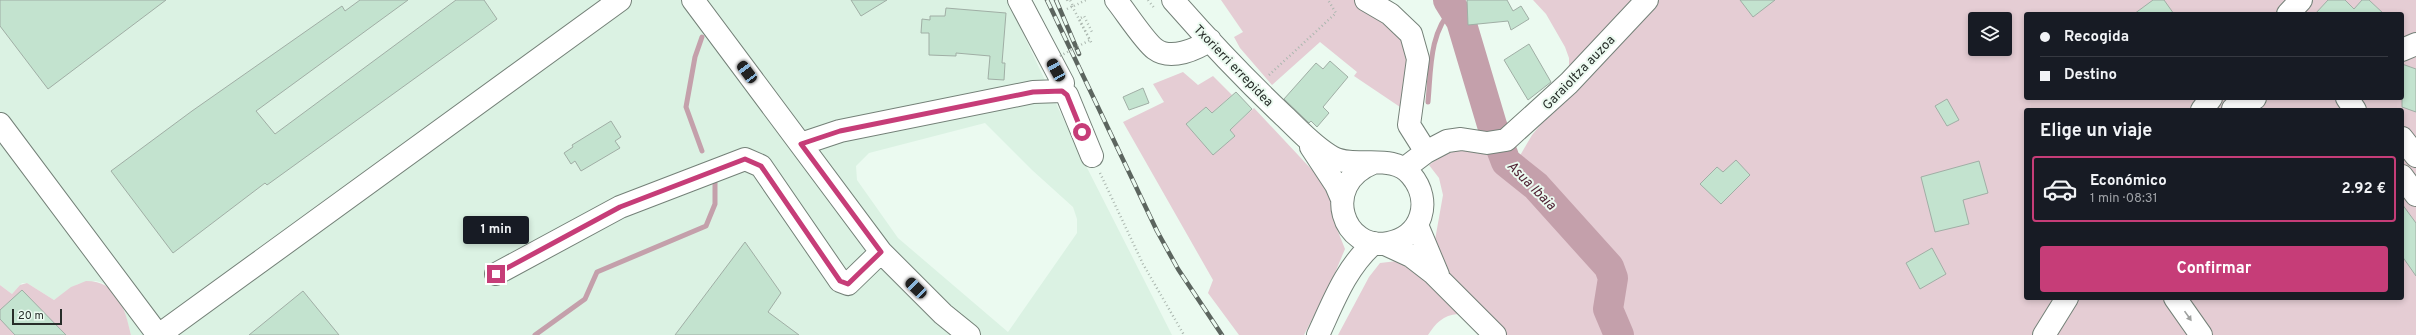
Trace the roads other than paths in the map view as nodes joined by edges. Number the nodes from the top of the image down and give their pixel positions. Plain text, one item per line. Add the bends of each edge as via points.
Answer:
1 (620, 0) edge
2 (693, 0) edge
3 (1019, 0) edge
4 (1116, 0) edge
5 (1173, 0) edge
6 (1366, 0) edge
7 (1647, 0) edge
8 (2301, 0) edge
9 (2290, 12) edge
10 (1210, 40) junction
11 (2416, 44) edge
12 (2404, 49) edge
13 (1062, 91) junction
14 (0, 124) edge
15 (1296, 128) junction
16 (801, 144) junction
17 (2404, 148) edge
18 (1426, 152) junction
19 (1092, 156) road end
20 (1373, 163) junction
21 (2407, 163) edge
22 (1405, 168) junction
23 (2416, 195) edge
24 (1342, 199) junction
25 (1417, 225) junction
26 (1353, 232) junction
27 (1380, 244) junction
28 (881, 252) junction
29 (496, 274) dead end
30 (1344, 280) junction
31 (1452, 294) junction
32 (2066, 300) edge
33 (2176, 300) edge
34 (158, 335) edge
35 (969, 335) edge
36 (1318, 335) edge
37 (1495, 335) edge
38 (2044, 335) edge
39 (2201, 335) edge

1 - 34 street
2 - 16 street
3 - 13 street via 1063,83
4 - 10 street via 1155,49 1167,54 1178,53 1197,49
5 - 10 street, Txorierri errepidea
6 - 18 street via 1390,14 1411,34 1418,59 1409,125
7 - 18 street, Garaioltza auzoa via 1568,83 1496,142 1461,138 1447,141
8 - 9 street
10 - 15 street, Txorierri errepidea
11 - 12 street
13 - 16 street via 1033,92 840,131
13 - 19 street via 1067,95
14 - 34 street
15 - 20 street, Txorierri errepidea via 1320,149 1344,163
15 - 24 street, Txorierri errepidea via 1317,156
16 - 28 street
17 - 21 street
18 - 22 street
20 - 22 street, Txorierri errepidea via 1386,162
20 - 24 street via 1361,168 1352,176 1345,187
21 - 23 street
22 - 25 street via 1419,185 1423,198 1423,212
24 - 26 street, Txorierri errepidea via 1346,222
25 - 27 street via 1409,235 1398,241
25 - 31 street via 1437,273
26 - 27 street via 1363,239
26 - 30 street
27 - 30 street via 1365,251
27 - 31 street via 1411,256 1433,273
28 - 29 street via 848,284 840,281 761,166 745,159 620,207
28 - 35 street via 943,314
30 - 36 street
31 - 37 street
32 - 38 street
33 -> 39 street

